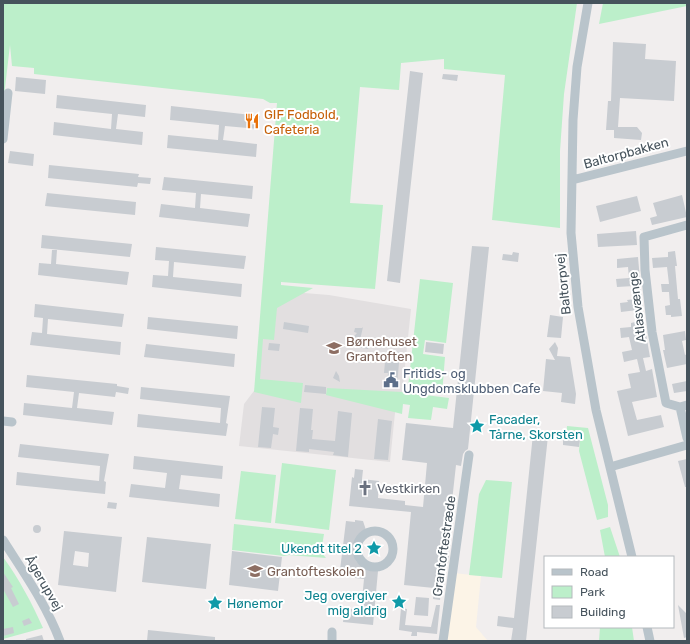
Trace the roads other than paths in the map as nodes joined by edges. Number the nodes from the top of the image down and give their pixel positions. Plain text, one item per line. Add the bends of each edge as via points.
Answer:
1 (588, 3) edge
2 (8, 93) dead end
3 (3, 139) edge
4 (687, 151) edge
5 (572, 180) junction
6 (687, 224) edge
7 (683, 406) edge
8 (687, 438) edge
9 (687, 445) edge
10 (469, 455) dead end
11 (610, 467) junction
12 (3, 540) edge
13 (632, 556) edge
14 (647, 628) edge
15 (60, 641) edge
16 (444, 641) edge
17 (650, 641) edge

1 - 5 street, Baltorpvej via 577,67
2 - 3 street
4 - 5 street, Baltorpbakken
5 - 11 street, Baltorpvej via 572,233 578,307 596,410
6 - 7 street, Atlasvænge via 644,237 652,332 666,403
7 - 8 street, Atlasvænge
9 - 11 street
10 - 16 street, Grantoftestræde
11 - 13 street, Baltorpvej
12 - 15 street, Ågerupvej via 39,597
14 - 17 street

